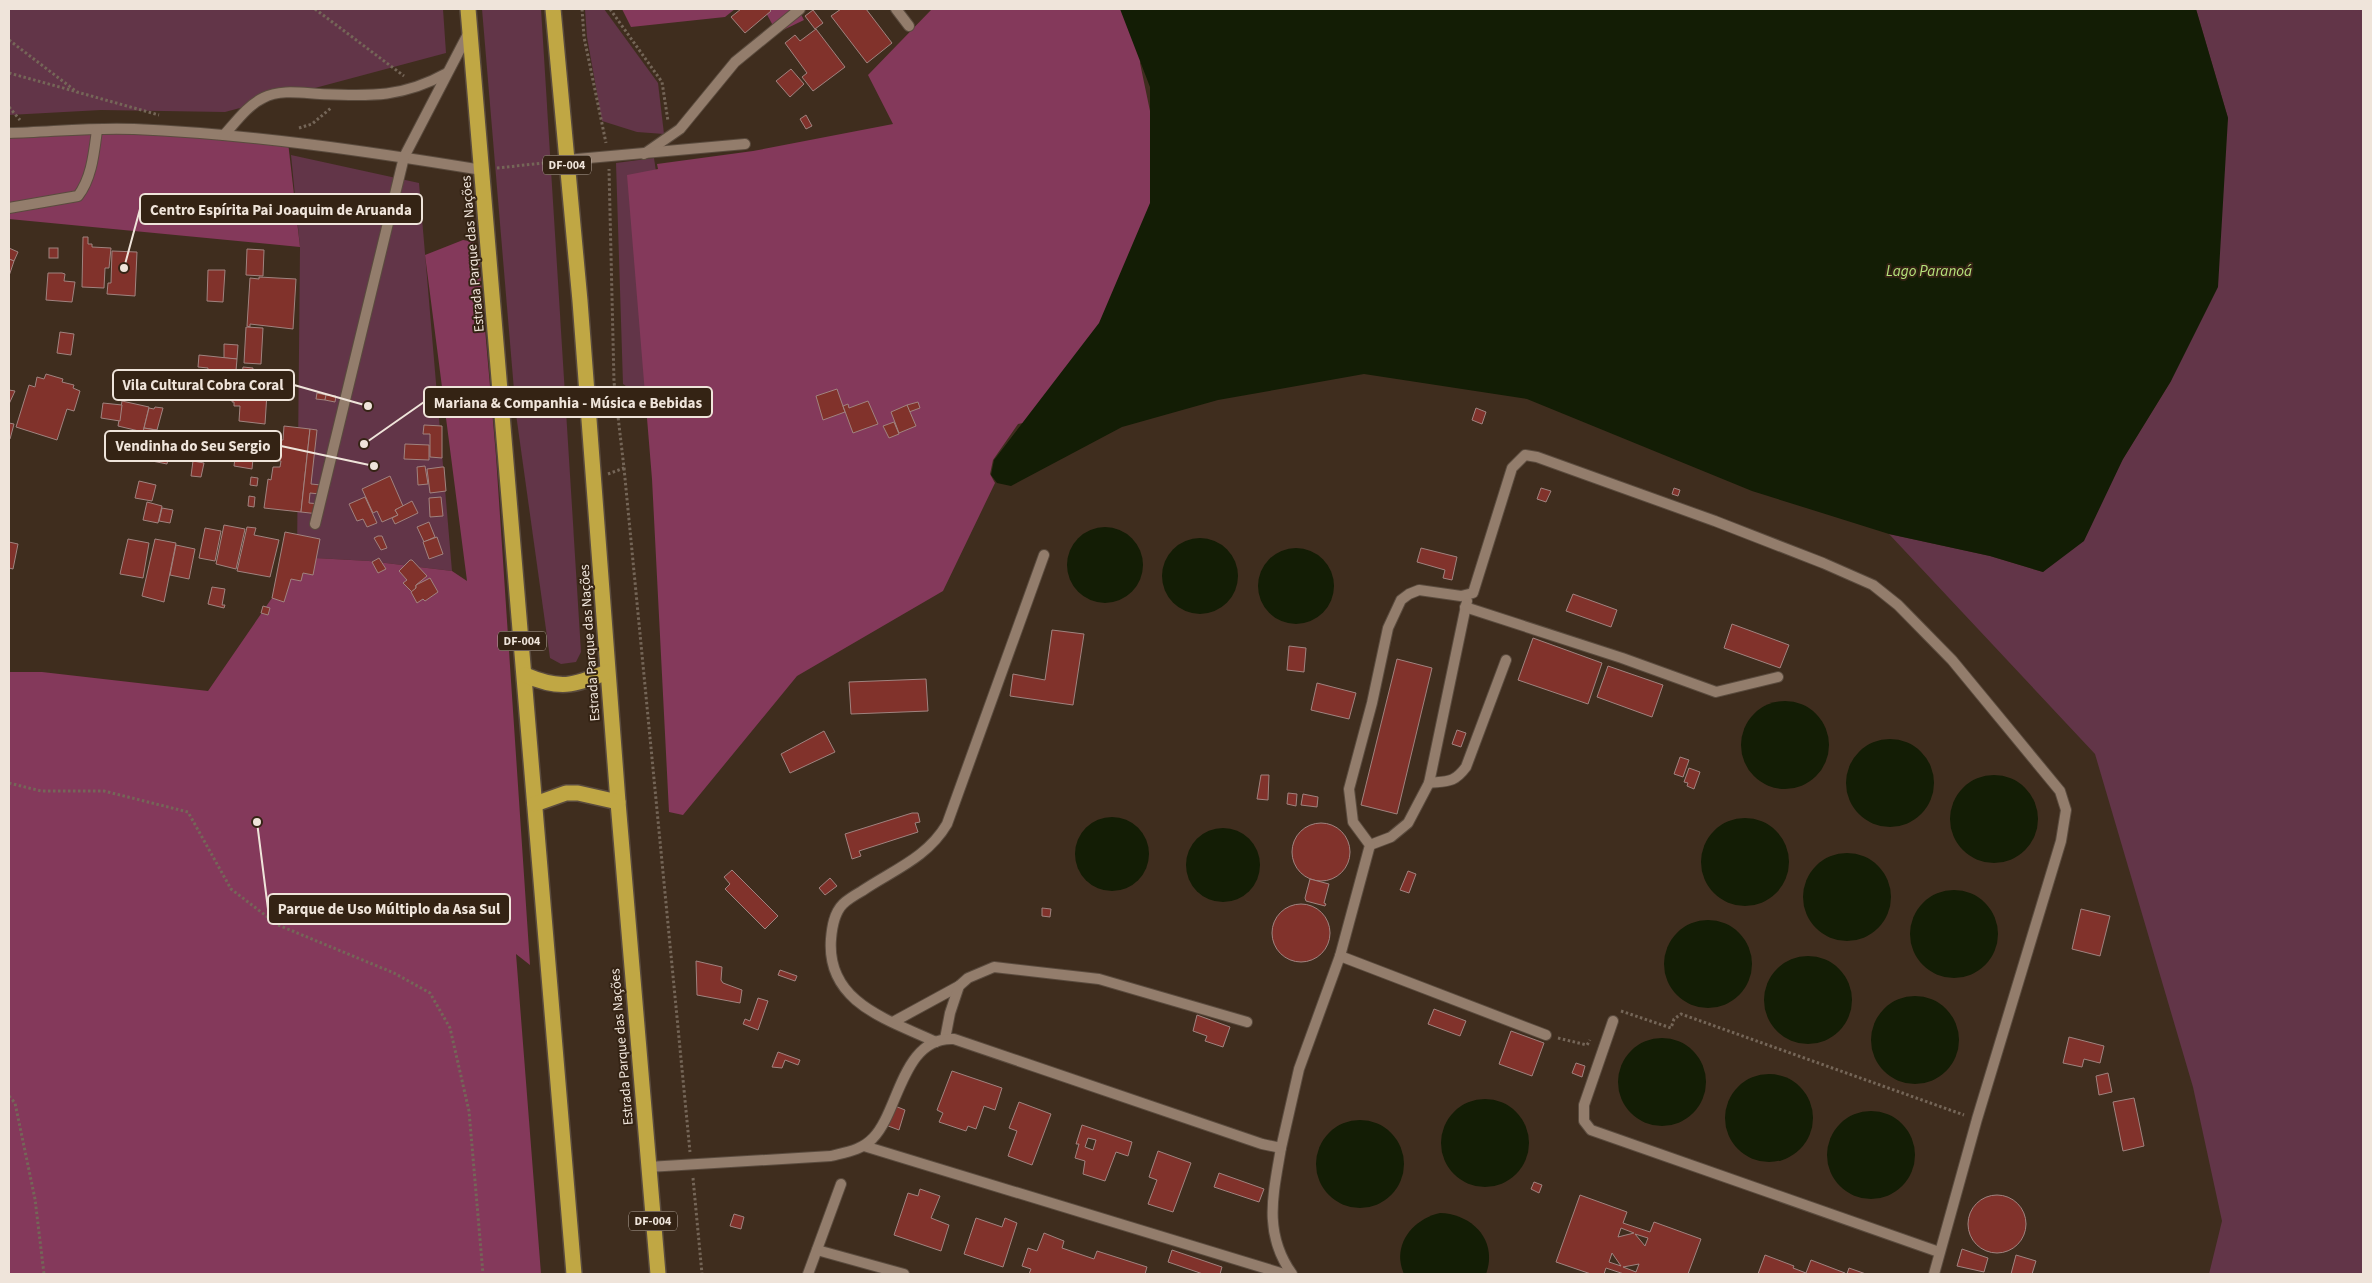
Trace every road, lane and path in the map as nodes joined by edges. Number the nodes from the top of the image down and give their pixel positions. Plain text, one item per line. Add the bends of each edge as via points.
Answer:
1 (315, 9) edge
2 (468, 9) edge
3 (552, 9) edge
4 (582, 9) edge
5 (610, 9) edge
6 (800, 9) edge
7 (896, 9) edge
8 (909, 26) dead end
9 (470, 30) junction
10 (9, 40) edge
11 (9, 73) edge
12 (447, 73) junction
13 (419, 86) junction
14 (77, 92) junction
15 (344, 95) junction
16 (167, 118) dead end
17 (296, 129) dead end
18 (97, 130) junction
19 (9, 133) edge
20 (224, 135) junction
21 (671, 136) junction
22 (745, 144) dead end
23 (644, 154) junction
24 (404, 157) junction
25 (609, 157) junction
26 (566, 160) junction
27 (482, 170) junction
28 (9, 208) edge
29 (624, 468) junction
30 (593, 479) junction
31 (315, 524) dead end
32 (1044, 555) dead end
33 (1468, 595) junction
34 (1465, 607) junction
35 (1506, 660) dead end
36 (608, 672) junction
37 (525, 675) junction
38 (1778, 677) dead end
39 (9, 783) edge
40 (1429, 783) junction
41 (618, 802) junction
42 (535, 804) junction
43 (1370, 845) junction
44 (1340, 956) junction
45 (959, 986) junction
46 (1613, 1021) joint
47 (893, 1022) junction
48 (1247, 1022) dead end
49 (1546, 1035) joint
50 (1590, 1038) dead end
51 (941, 1040) junction
52 (9, 1096) edge
53 (1977, 1119) junction
54 (864, 1146) junction
55 (1281, 1148) junction
56 (690, 1155) dead end
57 (648, 1167) junction
58 (692, 1175) dead end
59 (841, 1184) dead end
60 (817, 1250) junction
61 (1939, 1252) junction
62 (876, 1270) edge
63 (44, 1274) edge
64 (483, 1274) edge
65 (574, 1274) edge
66 (658, 1274) edge
67 (702, 1274) edge
68 (808, 1274) edge
69 (904, 1274) edge
70 (1284, 1274) edge
71 (1292, 1274) edge
72 (1934, 1274) edge

1 - 13 path
2 - 9 highway, Estrada Parque das Nações / DF-004
3 - 26 highway, Estrada Parque das Nações / DF-004
4 - 25 path via 584,37
5 - 21 path via 662,82
6 - 21 lane via 735,62
7 - 8 lane
9 - 12 lane
9 - 27 highway, Estrada Parque das Nações / DF-004
10 - 14 path
11 - 14 path
12 - 13 lane
12 - 24 lane
13 - 15 lane via 389,94
14 - 16 path
15 - 17 path via 312,124
15 - 20 lane via 270,95 256,102
18 - 19 lane
18 - 20 lane
18 - 28 lane via 92,163 78,196
20 - 24 lane via 335,146
21 - 23 lane
22 - 23 lane
23 - 25 lane
24 - 27 lane
24 - 31 lane
25 - 26 lane
25 - 29 path via 614,382
26 - 27 path
26 - 30 highway, Estrada Parque das Nações / DF-004
27 - 37 highway, Estrada Parque das Nações / DF-004
29 - 30 path
29 - 56 path
30 - 36 highway, Estrada Parque das Nações / DF-004
32 - 47 lane via 947,824 935,842 913,861 843,904 832,924 830,950 835,974 866,1009
33 - 34 lane
33 - 43 lane via 1419,590 1409,594 1401,600 1388,628 1349,789 1353,822
33 - 53 lane via 1473,593 1512,468 1525,456 1537,457 1715,521 1873,585 1892,599 1952,660 2060,791 2066,810 2061,841
34 - 38 lane via 1716,692
34 - 40 lane
35 - 40 lane via 1466,767 1450,781
36 - 37 highway via 585,682 564,686 545,684
36 - 41 highway, Estrada Parque das Nações / DF-004
37 - 42 highway, Estrada Parque das Nações / DF-004
39 - 64 path via 41,791 104,791 188,812 231,889 278,925 394,973 430,992 450,1028 469,1111
40 - 43 lane via 1408,823 1391,837
41 - 42 highway via 566,793
41 - 57 highway, Estrada Parque das Nações / DF-004
42 - 65 highway, Estrada Parque das Nações / DF-004
43 - 44 lane
44 - 49 lane
44 - 55 lane via 1299,1069
45 - 47 lane
45 - 48 lane via 994,967 1051,972 1100,979
45 - 51 lane
46 - 53 path via 1616,1011 1626,1011 1672,1028 1674,1019 1681,1014
46 - 61 lane via 1584,1105 1584,1121 1591,1130
47 - 51 lane
49 - 50 path via 1587,1046
51 - 54 lane via 911,1064 879,1131
51 - 55 lane via 954,1040
52 - 63 path via 15,1103 35,1198
53 - 61 lane
54 - 57 lane via 832,1156
54 - 70 lane
55 - 71 lane via 1272,1232 1283,1262
57 - 66 highway, Estrada Parque das Nações / DF-004
58 - 67 path
59 - 60 lane
60 - 62 lane
60 - 68 lane
61 - 72 lane
62 - 69 lane

